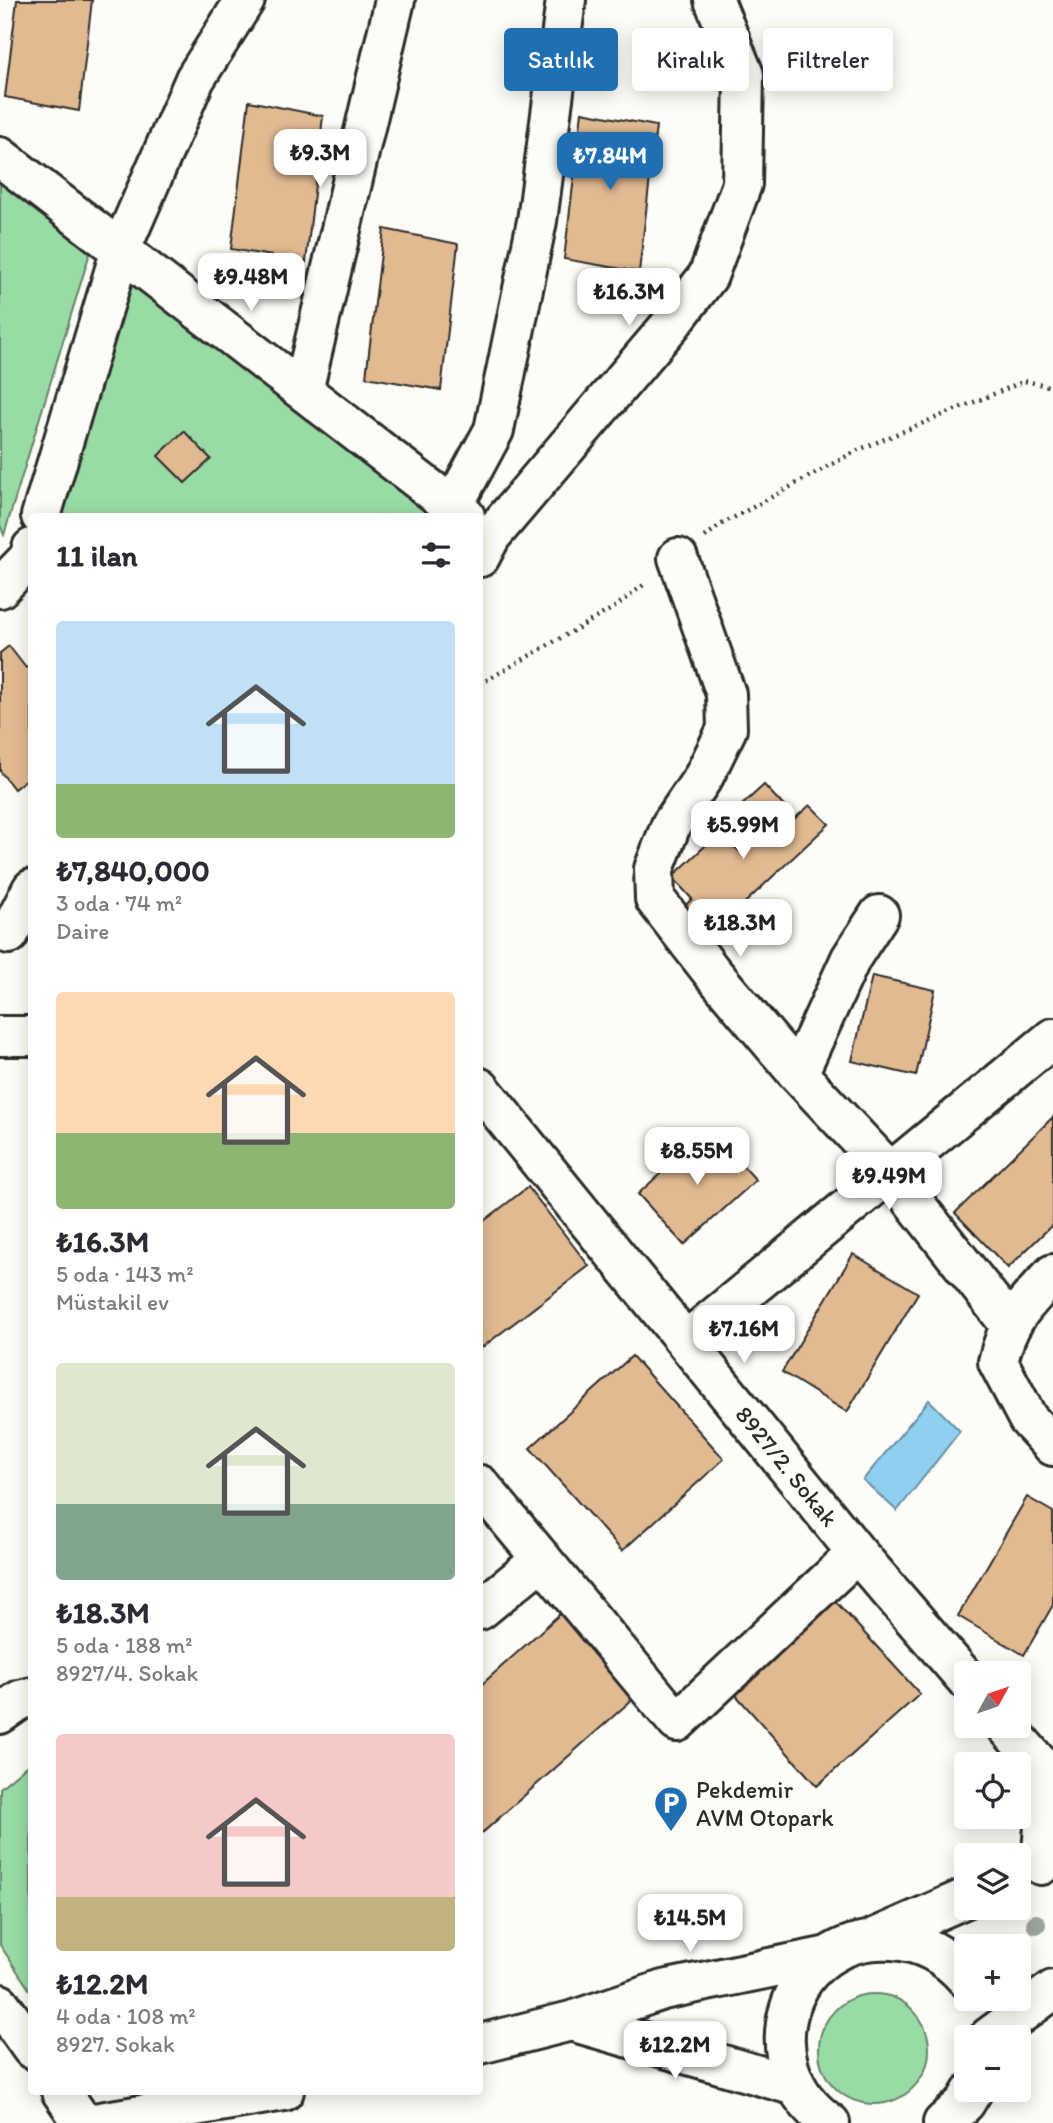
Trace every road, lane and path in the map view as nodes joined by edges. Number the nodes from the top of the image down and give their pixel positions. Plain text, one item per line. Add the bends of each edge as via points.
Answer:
1 (245, 0) edge
2 (395, 0) edge
3 (566, 0) edge
4 (714, 0) edge
5 (0, 157) edge
6 (121, 250) junction
7 (1053, 387) edge
8 (303, 391) junction
9 (42, 513) edge
10 (453, 513) edge
11 (476, 513) edge
12 (483, 519) edge
13 (678, 558) junction
14 (28, 559) edge
15 (0, 588) edge
16 (483, 682) edge
17 (28, 896) edge
18 (879, 915) dead end
19 (3, 934) edge
20 (0, 1036) edge
21 (28, 1036) edge
22 (1053, 1038) edge
23 (799, 1074) junction
24 (483, 1092) edge
25 (890, 1172) junction
26 (1053, 1274) edge
27 (1011, 1325) junction
28 (686, 1341) junction
29 (1053, 1446) edge
30 (483, 1493) edge
31 (857, 1553) junction
32 (542, 1559) junction
33 (483, 1608) edge
34 (954, 1665) edge
35 (28, 1698) edge
36 (0, 1714) edge
37 (1018, 1738) edge
38 (1050, 1771) edge
39 (1038, 1867) edge
40 (954, 1903) edge
41 (874, 1938) junction
42 (828, 1956) junction
43 (954, 1967) edge
44 (1053, 1990) edge
45 (0, 2004) edge
46 (571, 2021) junction
47 (1005, 2025) edge
48 (28, 2043) edge
49 (483, 2043) edge
50 (64, 2095) edge
51 (971, 2102) edge
52 (273, 2103) edge
53 (817, 2111) edge
54 (83, 2123) edge
55 (94, 2123) edge
56 (943, 2123) edge

1 - 6 street via 195,79
2 - 8 street
3 - 11 street via 537,221
4 - 12 street via 744,75 742,184 708,275 672,323
5 - 6 street
6 - 8 street
6 - 9 street
7 - 13 path via 1025,381 859,450 720,525
8 - 10 street
13 - 16 path via 615,607
13 - 23 street via 726,694 727,729 704,776 671,825 654,869 655,899
14 - 15 street
17 - 19 street
18 - 23 street via 851,958
20 - 21 street
22 - 25 street
23 - 25 street
24 - 28 street, 8927/2. Sokak
25 - 27 street
25 - 28 street
26 - 27 street
27 - 29 street via 998,1362 1028,1419
28 - 31 street, 8927/2. Sokak
30 - 32 street
31 - 32 street via 677,1722
31 - 34 street, 8927/2. Sokak
32 - 33 street
35 - 36 street
37 - 38 street
38 - 39 street
40 - 41 street
41 - 42 street
41 - 43 street via 908,1941 940,1954
42 - 46 street via 663,1990
42 - 53 street via 795,1992 785,2023 785,2056
44 - 47 street
45 - 48 street
46 - 49 street
46 - 53 street
50 - 54 street
51 - 56 street
52 - 55 street

